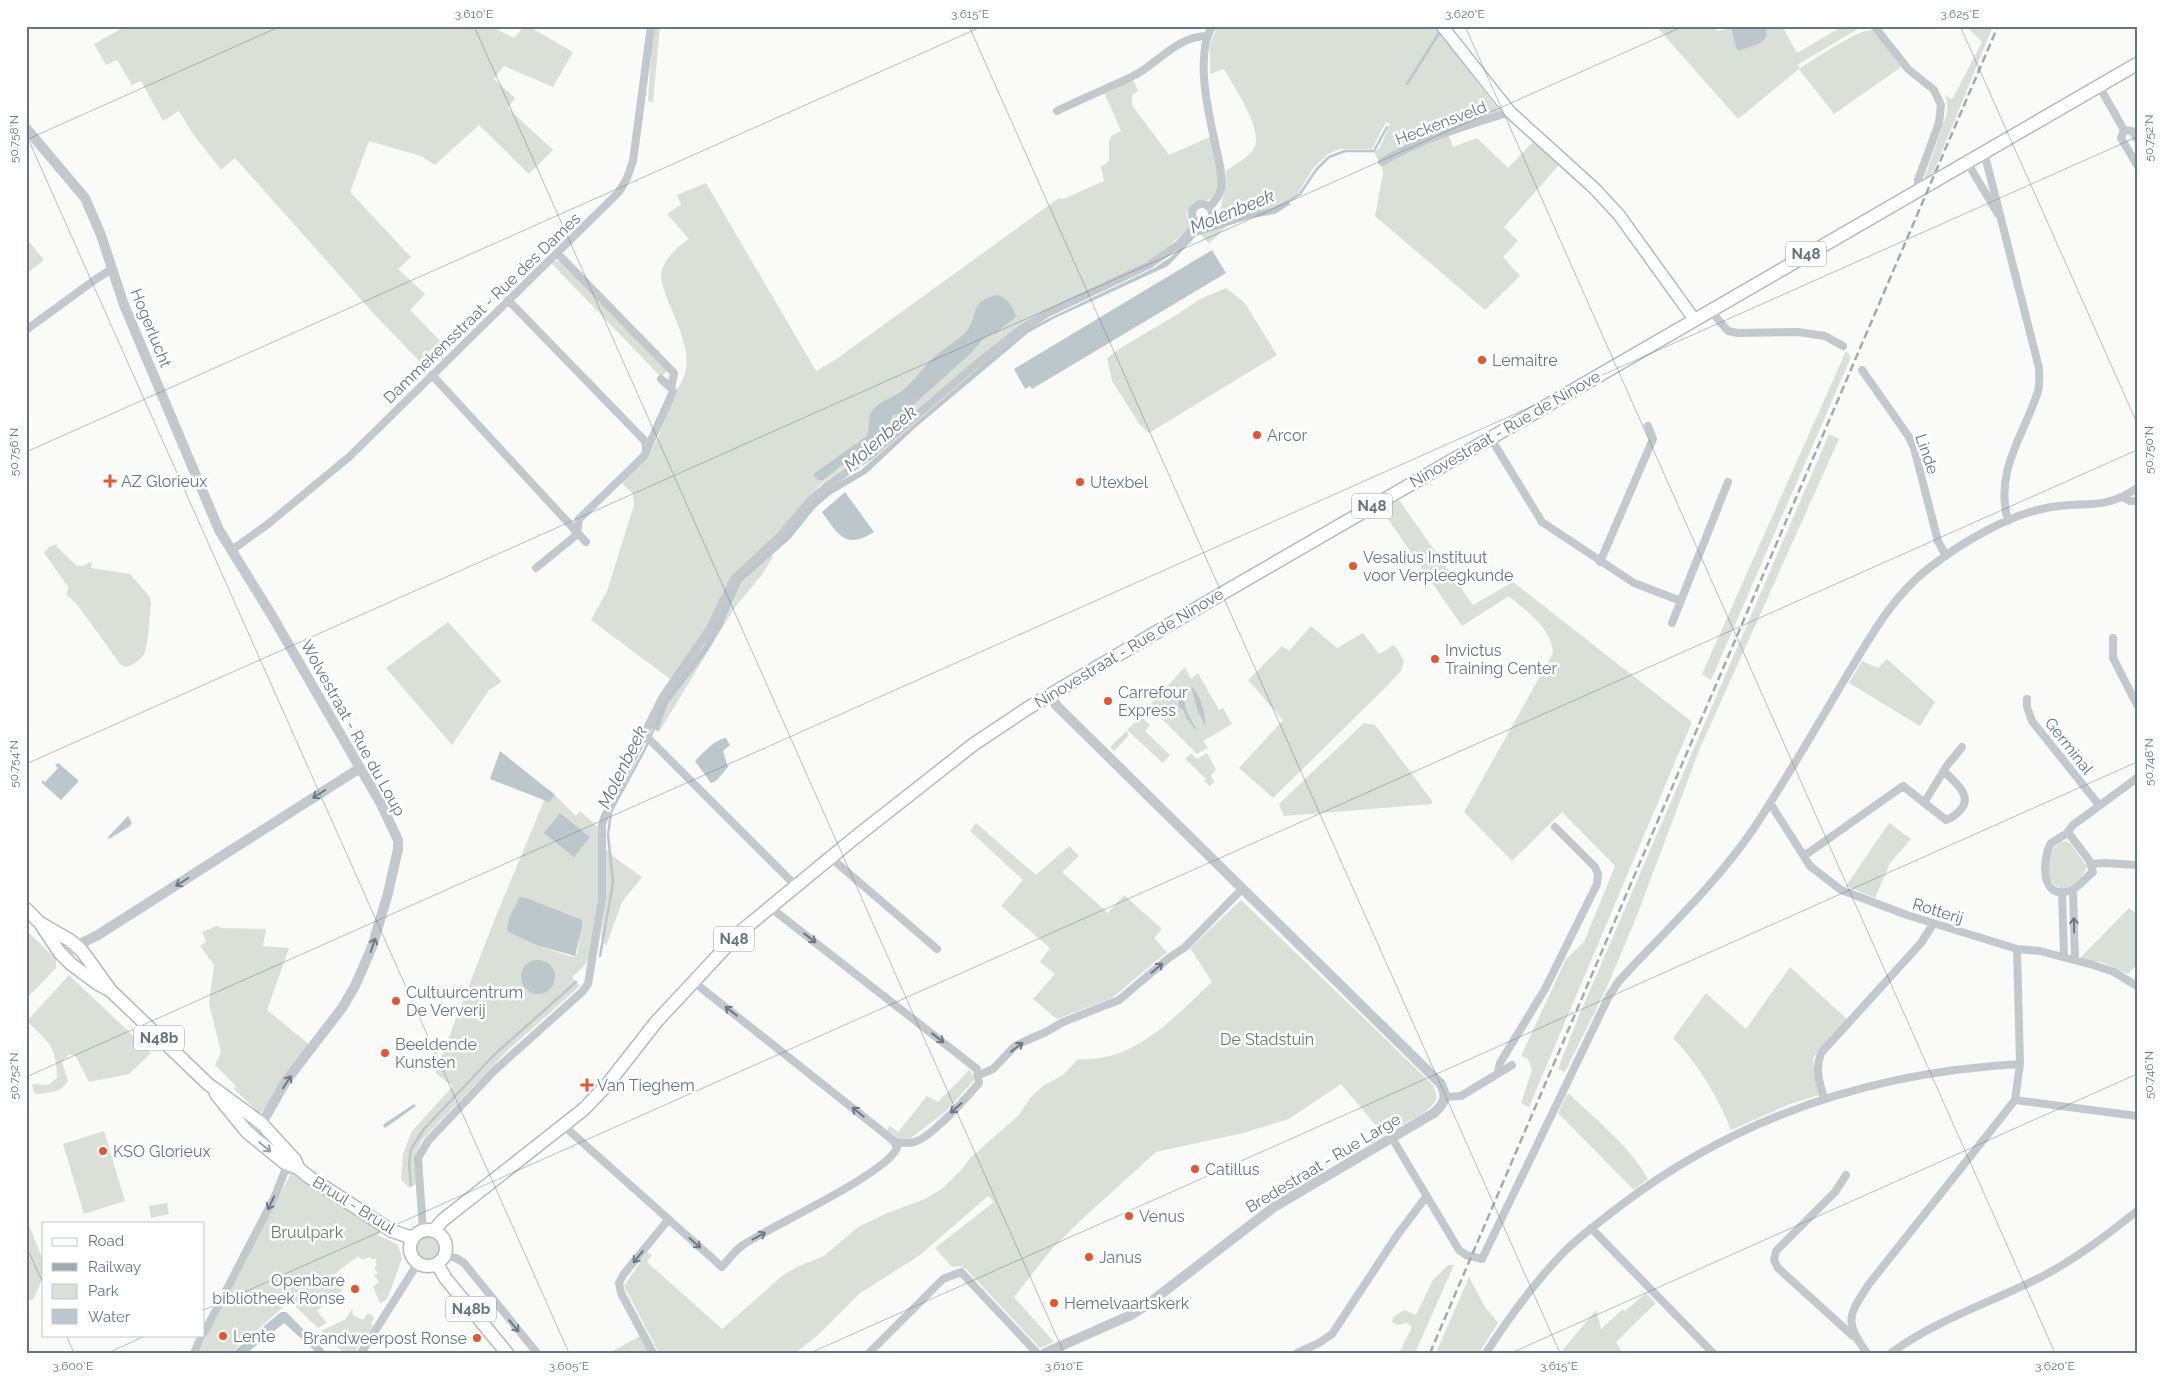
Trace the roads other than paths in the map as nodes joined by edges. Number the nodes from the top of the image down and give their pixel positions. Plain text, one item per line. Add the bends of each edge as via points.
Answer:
1 (651, 26) edge
2 (1212, 26) edge
3 (1874, 26) edge
4 (1445, 29) edge
5 (1207, 36) junction
6 (2137, 64) edge
7 (2099, 86) junction
8 (1057, 111) dead end
9 (1510, 112) junction
10 (26, 128) edge
11 (2124, 130) junction
12 (2137, 140) edge
13 (1984, 152) junction
14 (1382, 162) dead end
15 (1968, 162) junction
16 (2137, 164) edge
17 (1992, 176) junction
18 (1980, 182) junction
19 (1918, 190) junction
20 (1210, 210) junction
21 (2000, 218) junction
22 (1198, 223) junction
23 (557, 253) junction
24 (112, 269) junction
25 (508, 300) junction
26 (1710, 310) junction
27 (1694, 319) junction
28 (26, 330) edge
29 (1843, 346) dead end
30 (1862, 370) dead end
31 (432, 375) junction
32 (661, 379) dead end
33 (671, 388) junction
34 (1648, 426) dead end
35 (1490, 438) junction
36 (646, 449) junction
37 (1728, 482) dead end
38 (2137, 488) edge
39 (2123, 497) junction
40 (2137, 501) edge
41 (2008, 521) junction
42 (577, 531) junction
43 (586, 542) dead end
44 (232, 550) junction
45 (1946, 556) junction
46 (1600, 562) junction
47 (536, 568) dead end
48 (1681, 601) junction
49 (1672, 623) dead end
50 (2113, 638) dead end
51 (1051, 694) junction
52 (2027, 699) dead end
53 (2137, 705) edge
54 (646, 736) junction
55 (1962, 747) dead end
56 (360, 768) junction
57 (1944, 772) junction
58 (2137, 778) edge
59 (1770, 803) junction
60 (1924, 803) junction
61 (2099, 805) junction
62 (1555, 827) dead end
63 (2066, 834) junction
64 (1804, 856) junction
65 (831, 858) junction
66 (2091, 864) junction
67 (2137, 866) edge
68 (796, 887) junction
69 (1242, 889) junction
70 (2073, 890) junction
71 (2062, 892) junction
72 (771, 908) junction
73 (26, 909) edge
74 (40, 922) junction
75 (1933, 924) junction
76 (77, 946) junction
77 (937, 949) dead end
78 (2017, 949) junction
79 (87, 956) junction
80 (2064, 957) junction
81 (66, 959) junction
82 (2075, 960) junction
83 (76, 968) junction
84 (695, 980) junction
85 (2137, 986) edge
86 (112, 991) junction
87 (2020, 1064) junction
88 (1512, 1065) dead end
89 (978, 1072) junction
90 (1498, 1072) junction
91 (208, 1084) junction
92 (1445, 1097) junction
93 (1824, 1098) junction
94 (2014, 1100) junction
95 (2137, 1116) edge
96 (261, 1123) junction
97 (564, 1126) junction
98 (247, 1132) junction
99 (1392, 1138) junction
100 (895, 1142) junction
101 (298, 1168) junction
102 (1846, 1175) dead end
103 (1426, 1197) junction
104 (2137, 1211) edge
105 (668, 1220) junction
106 (1591, 1228) junction
107 (423, 1233) junction
108 (441, 1260) junction
109 (418, 1263) junction
110 (205, 1330) edge
111 (202, 1336) edge
112 (1854, 1336) junction
113 (363, 1350) edge
114 (194, 1353) edge
115 (372, 1353) edge
116 (507, 1353) edge
117 (536, 1353) edge
118 (653, 1353) edge
119 (869, 1353) edge
120 (1037, 1353) edge
121 (1045, 1353) edge
122 (1297, 1353) edge
123 (1486, 1353) edge
124 (1713, 1353) edge
125 (1867, 1353) edge
126 (1891, 1353) edge

1 - 23 street, Dammekensstraat - Rue des Dames via 631,170 613,199
2 - 5 street
3 - 19 street via 1908,69 1934,90 1941,105 1939,122 1918,180
4 - 9 main road
5 - 8 street via 1196,36 1174,46 1158,61 1132,77
5 - 20 street via 1204,58 1206,86 1221,175 1219,195
6 - 7 main road, N48
7 - 11 street
7 - 13 main road, N48
9 - 14 street, Heckensveld via 1429,138
9 - 27 main road via 1619,215
10 - 24 street, Hogerlucht via 85,198
11 - 12 street via 2132,131
11 - 16 street via 2121,138
13 - 15 main road, N48
13 - 17 street
15 - 18 street
15 - 19 main road, N48
17 - 18 street
17 - 21 street
18 - 21 street
19 - 26 main road, Ninovestraat - Rue de Ninove / N48
20 - 22 street via 1207,222
20 - 22 street via 1201,204 1194,208 1192,215
21 - 41 street via 2039,368 2038,389 2006,470 2004,503
22 - 54 street via 1179,244 1149,265 1046,314 1020,330 871,455 821,491 734,579 710,630 662,698
23 - 25 street, Dammekensstraat - Rue des Dames
23 - 33 street via 674,373
24 - 28 street
24 - 44 street, Hogerlucht via 124,306 204,496
25 - 31 street, Dammekensstraat - Rue des Dames
25 - 36 street via 645,441
26 - 27 main road, Ninovestraat - Rue de Ninove / N48
26 - 29 street via 1728,331 1806,333 1825,336
27 - 35 main road, Ninovestraat - Rue de Ninove / N48
30 - 45 street, Linde via 1914,448 1938,541
31 - 42 street
31 - 44 street, Dammekensstraat - Rue des Dames via 349,457
32 - 33 street
33 - 36 street via 671,396
34 - 46 street via 1653,439
35 - 46 street via 1542,522
35 - 51 main road, Ninovestraat - Rue de Ninove / N48
36 - 42 street via 644,456 579,519
37 - 48 street
38 - 39 street
39 - 40 street
39 - 41 street via 2104,504 2049,507
41 - 45 street
42 - 43 street
42 - 47 street
44 - 56 street, Wolvestraat - Rue du Loup
45 - 59 street via 1920,576 1876,629
46 - 48 street via 1634,583
48 - 49 street
50 - 53 street via 2113,658
51 - 65 main road, Ninovestraat - Rue de Ninove / N48 via 958,756
51 - 69 street via 1060,710
52 - 61 street, Germinal via 2032,721
54 - 68 street
54 - 107 street via 604,818 602,899 588,984 494,1070 428,1141 418,1158
55 - 57 street
56 -> 76 street
96 -> 56 street, Wolvestraat - Rue du Loup via 286,1081 355,986 372,947 388,893 398,840
57 - 60 street
57 - 60 street via 1964,793 1965,804 1946,820
58 - 61 street
59 - 64 street, Rotterij
59 - 103 street via 1730,862 1612,992 1482,1259 1461,1252
60 - 64 street via 1902,786
61 - 63 street
62 - 90 street via 1595,867 1597,884 1564,955 1500,1063
63 - 66 street
63 - 71 street via 2051,843 2044,868 2044,876 2052,887
64 - 75 street, Rotterij via 1817,872 1841,890
65 - 68 main road, Ninovestraat - Rue de Ninove / N48
65 - 77 street
66 - 67 street
66 - 70 street via 2093,872
68 - 72 main road, Ninovestraat - Rue de Ninove / N48
89 -> 69 street via 993,1069 1022,1042 1119,1000 1184,948
69 - 92 street via 1440,1083
70 - 71 street
82 -> 70 street
71 - 80 street
72 - 84 main road, Ninovestraat - Rue de Ninove / N48 via 739,933
72 -> 89 street
73 - 74 main road, N48b
74 - 76 main road, N48b
74 - 81 main road, N48b
75 - 78 street, Rotterij
75 - 93 street via 1921,943 1821,1053 1818,1076
76 - 79 main road, N48b
76 - 81 street via 70,949
78 - 80 street, Rotterij
78 - 87 street
79 - 83 street via 85,962
79 - 86 main road, N48b
80 - 82 street, Rotterij
81 - 83 main road, N48b
82 - 85 street, Rotterij via 2114,972
83 - 86 main road, N48b
84 - 97 main road, Ninovestraat - Rue de Ninove / N48 via 642,1039 606,1086
100 -> 84 street
86 - 91 main road, N48b
87 - 93 street via 1940,1070
87 - 94 street
88 - 90 street
89 -> 100 street via 979,1084 959,1107 925,1136 915,1142
90 - 92 street via 1461,1096
91 - 96 main road, N48b
91 - 98 main road, N48b
92 - 99 street, Bredestraat - Rue Large via 1440,1108
93 - 106 street via 1775,1116 1688,1159 1640,1190
94 - 95 street
94 - 112 street via 1869,1284 1852,1313
96 - 98 street, Wolvestraat - Rue du Loup
96 - 101 main road, N48b via 295,1160
97 - 105 street
97 - 107 main road, Ninovestraat - Rue de Ninove / N48
98 -> 101 main road, N48b via 284,1164
99 - 103 street
99 - 121 street, Bredestraat - Rue Large via 1274,1207 1131,1315
105 -> 100 street via 722,1267 742,1246 868,1174 894,1155
101 - 107 main road, Bruul - Bruul / N48b via 392,1231
101 -> 110 street via 285,1171
102 - 112 street via 1835,1192 1776,1251 1774,1260 1778,1268
103 - 122 street via 1332,1334
104 - 126 street via 2094,1245 2044,1276 1949,1318
105 -> 118 street via 620,1283 621,1293
106 - 123 street via 1534,1285
106 - 124 street
107 - 108 main road via 441,1235 445,1242
107 - 109 main road via 410,1250
108 - 109 main road via 427,1266
108 - 116 main road, N48b via 446,1279
108 -> 117 street via 456,1258 464,1263
109 - 113 street
111 - 114 street
112 - 125 street
113 - 115 street
119 - 120 street via 943,1279 961,1272

